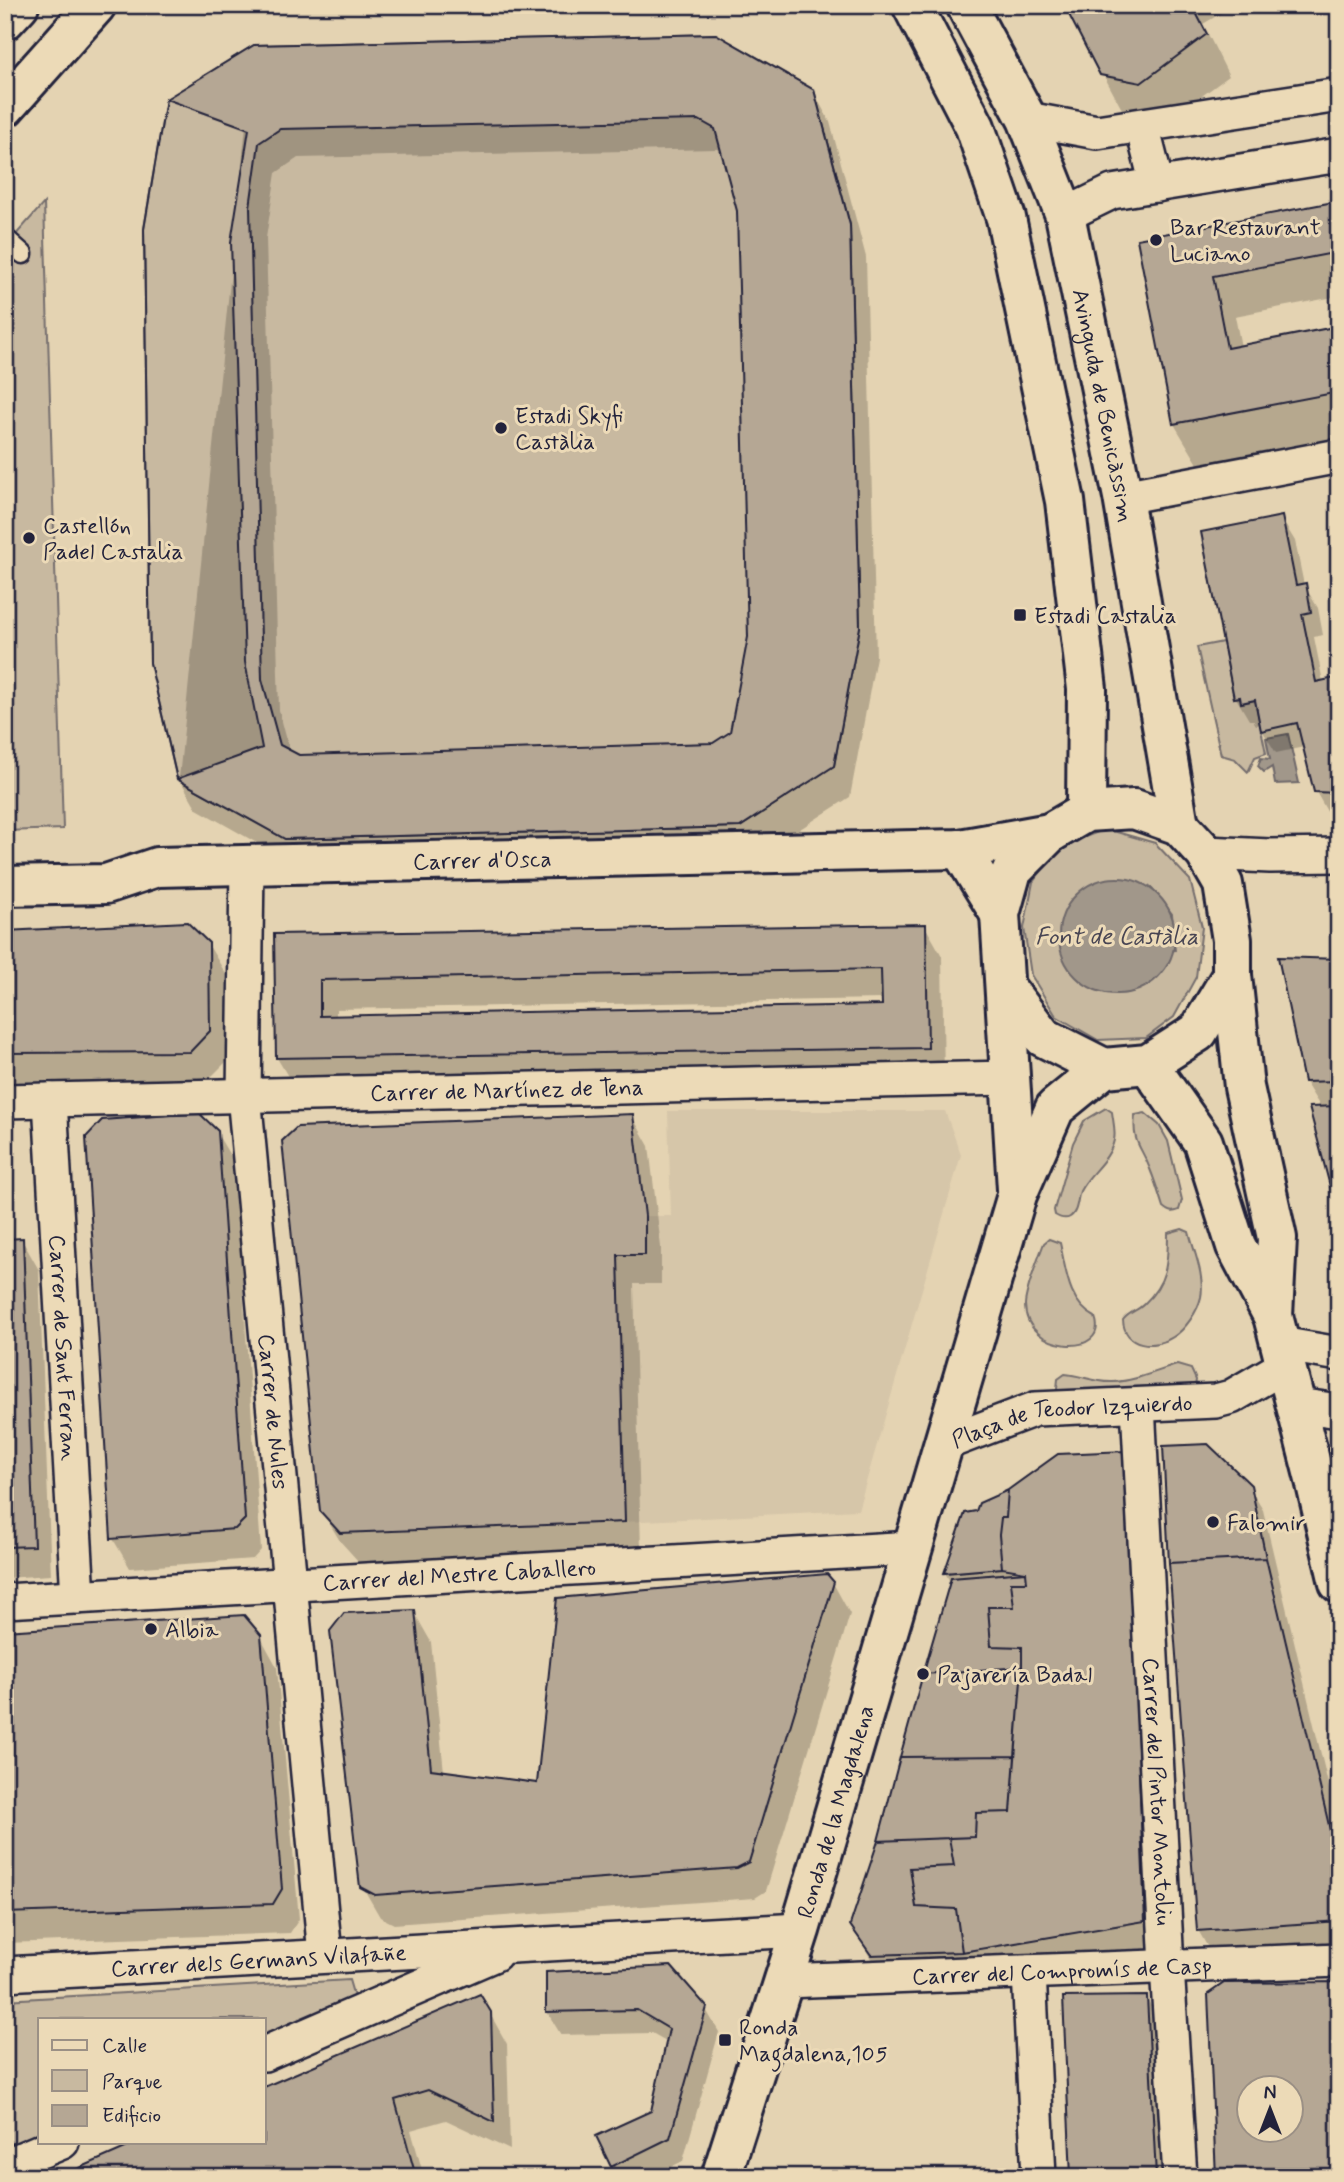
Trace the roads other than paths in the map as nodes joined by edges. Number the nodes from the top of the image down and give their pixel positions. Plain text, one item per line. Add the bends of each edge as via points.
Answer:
1 (96, 5) edge
2 (912, 5) edge
3 (976, 9) edge
4 (1339, 95) edge
5 (5, 107) edge
6 (1027, 119) junction
7 (1142, 126) junction
8 (1339, 155) edge
9 (1157, 185) junction
10 (1065, 215) junction
11 (5, 238) edge
12 (23, 254) dead end
13 (1339, 456) edge
14 (1123, 497) junction
15 (1086, 812) junction
16 (1179, 825) junction
17 (1050, 833) junction
18 (960, 849) junction
19 (1339, 855) edge
20 (247, 865) junction
21 (1214, 869) junction
22 (5, 886) edge
23 (1000, 914) junction
24 (1232, 975) junction
25 (1005, 987) junction
26 (1148, 1064) junction
27 (1104, 1068) junction
28 (1009, 1077) junction
29 (244, 1096) junction
30 (50, 1100) junction
31 (5, 1101) edge
32 (1017, 1195) junction
33 (1280, 1342) junction
34 (1339, 1354) edge
35 (1138, 1405) junction
36 (1297, 1405) junction
37 (1339, 1411) edge
38 (943, 1444) junction
39 (913, 1548) junction
40 (1339, 1583) edge
41 (289, 1584) junction
42 (78, 1597) junction
43 (5, 1601) edge
44 (800, 1930) junction
45 (513, 1946) junction
46 (325, 1955) junction
47 (1339, 1960) edge
48 (1167, 1966) junction
49 (1029, 1972) junction
50 (5, 1974) edge
51 (784, 1981) junction
52 (266, 2053) edge
53 (57, 2144) edge
54 (5, 2166) edge
55 (722, 2177) edge
56 (1039, 2177) edge
57 (1180, 2177) edge

1 - 5 main road
2 - 15 main road via 975,127 1006,218 1065,501 1087,689
3 - 6 main road, Avinguda de Benicàssim
4 - 7 street
6 - 7 street via 1097,132
6 - 10 main road, Avinguda de Benicàssim
7 - 9 street
8 - 9 street
9 - 10 street via 1112,192
10 - 14 main road, Avinguda de Benicàssim
11 - 12 lane
13 - 14 street
14 - 16 main road, Avinguda de Benicàssim
15 - 16 main road via 1134,809
15 - 17 main road
16 - 21 main road
17 - 18 main road, Carrer d'Osca
17 - 23 main road via 1012,871
18 - 20 main road, Carrer d'Osca
18 - 23 main road
19 - 21 street via 1270,856
20 - 22 main road, Carrer d'Osca via 157,867 106,884
20 - 29 street, Carrer de Nules
21 - 24 main road via 1232,940
23 - 25 main road
24 - 26 main road via 1198,1032
24 - 33 main road via 1244,1087 1277,1238
25 - 27 main road via 1043,1037
25 - 28 main road, Plaça de Teodor Izquierdo
26 - 27 main road
26 - 33 main road via 1203,1142 1236,1246
27 - 32 main road, Plaça de Teodor Izquierdo via 1055,1108
28 - 29 street, Carrer de Martínez de Tena
28 - 32 main road, Plaça de Teodor Izquierdo
29 - 30 street, Carrer de Martínez de Tena
29 - 41 street, Carrer de Nules
30 - 31 street, Carrer de Martínez de Tena
30 - 42 street, Carrer de Sant Ferran
32 - 38 main road, Plaça de Teodor Izquierdo
33 - 34 street
33 - 35 street, Plaça de Teodor Izquierdo via 1231,1396
33 - 36 main road
35 - 38 street, Plaça de Teodor Izquierdo via 1035,1409
35 - 48 street, Carrer del Pintor Montoliu
36 - 37 street
36 - 40 main road
38 - 39 main road, Ronda de la Magdalena
39 - 41 street, Carrer del Mestre Caballero
39 - 44 main road, Ronda de la Magdalena
41 - 42 street, Carrer del Mestre Caballero
41 - 46 street, Carrer de Nules
42 - 43 street, Carrer del Mestre Caballero
44 - 45 street, Carrer dels Germans Vilafañe
44 - 51 main road, Ronda de la Magdalena
45 - 46 street, Carrer dels Germans Vilafañe
45 - 52 street, Carrer dels Germans Vilafañe
46 - 50 street, Carrer dels Germans Vilafañe
47 - 48 street, Carrer del Compromís de Casp
48 - 49 street, Carrer del Compromís de Casp
48 - 57 street, Carrer del Pintor Montoliu
49 - 51 street, Carrer del Compromís de Casp
49 - 56 street
51 - 55 main road, Ronda de la Magdalena
53 - 54 street

